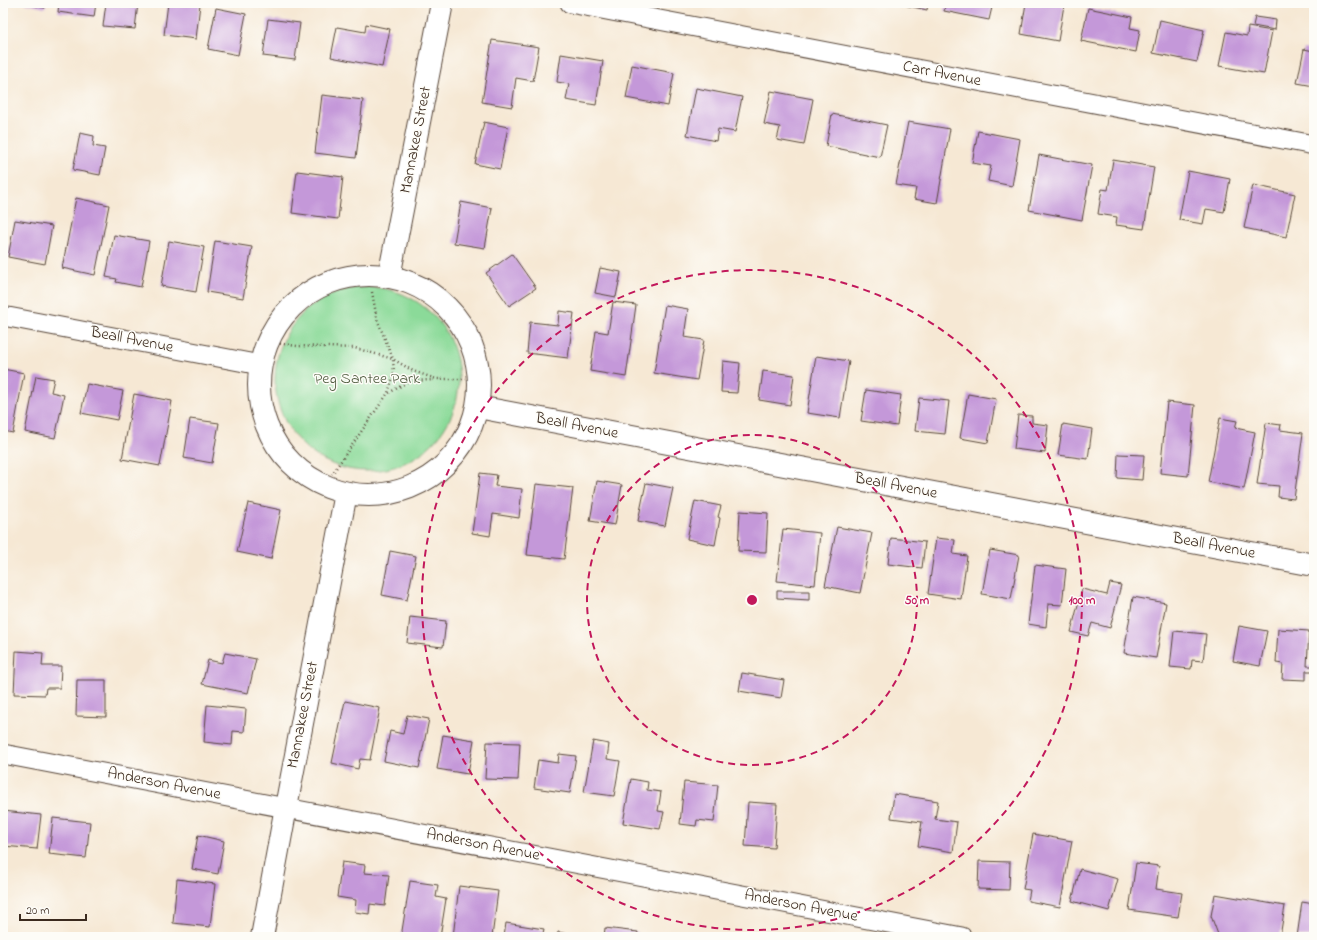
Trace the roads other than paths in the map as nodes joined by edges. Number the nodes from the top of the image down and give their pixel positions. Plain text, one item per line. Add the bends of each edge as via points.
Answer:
1 (442, 3) edge
2 (570, 3) edge
3 (1314, 145) edge
4 (389, 277) junction
5 (3, 316) edge
6 (260, 365) junction
7 (478, 407) junction
8 (346, 493) junction
9 (1314, 565) edge
10 (3, 754) edge
11 (286, 807) junction
12 (262, 937) edge
13 (962, 937) edge

1 - 4 street, Mannakee Street
2 - 3 street, Carr Avenue
4 - 6 street via 355,276 322,286 293,305 272,332
4 - 7 street via 422,288 450,310 470,339 479,372
5 - 6 street, Beall Avenue
6 - 8 street via 259,399 268,432 287,460 314,481
7 - 8 street via 465,440 444,467 414,486 381,495
7 - 9 street, Beall Avenue
8 - 11 street, Mannakee Street
10 - 11 street, Anderson Avenue
11 - 12 street, Mannakee Street
11 - 13 street, Anderson Avenue

